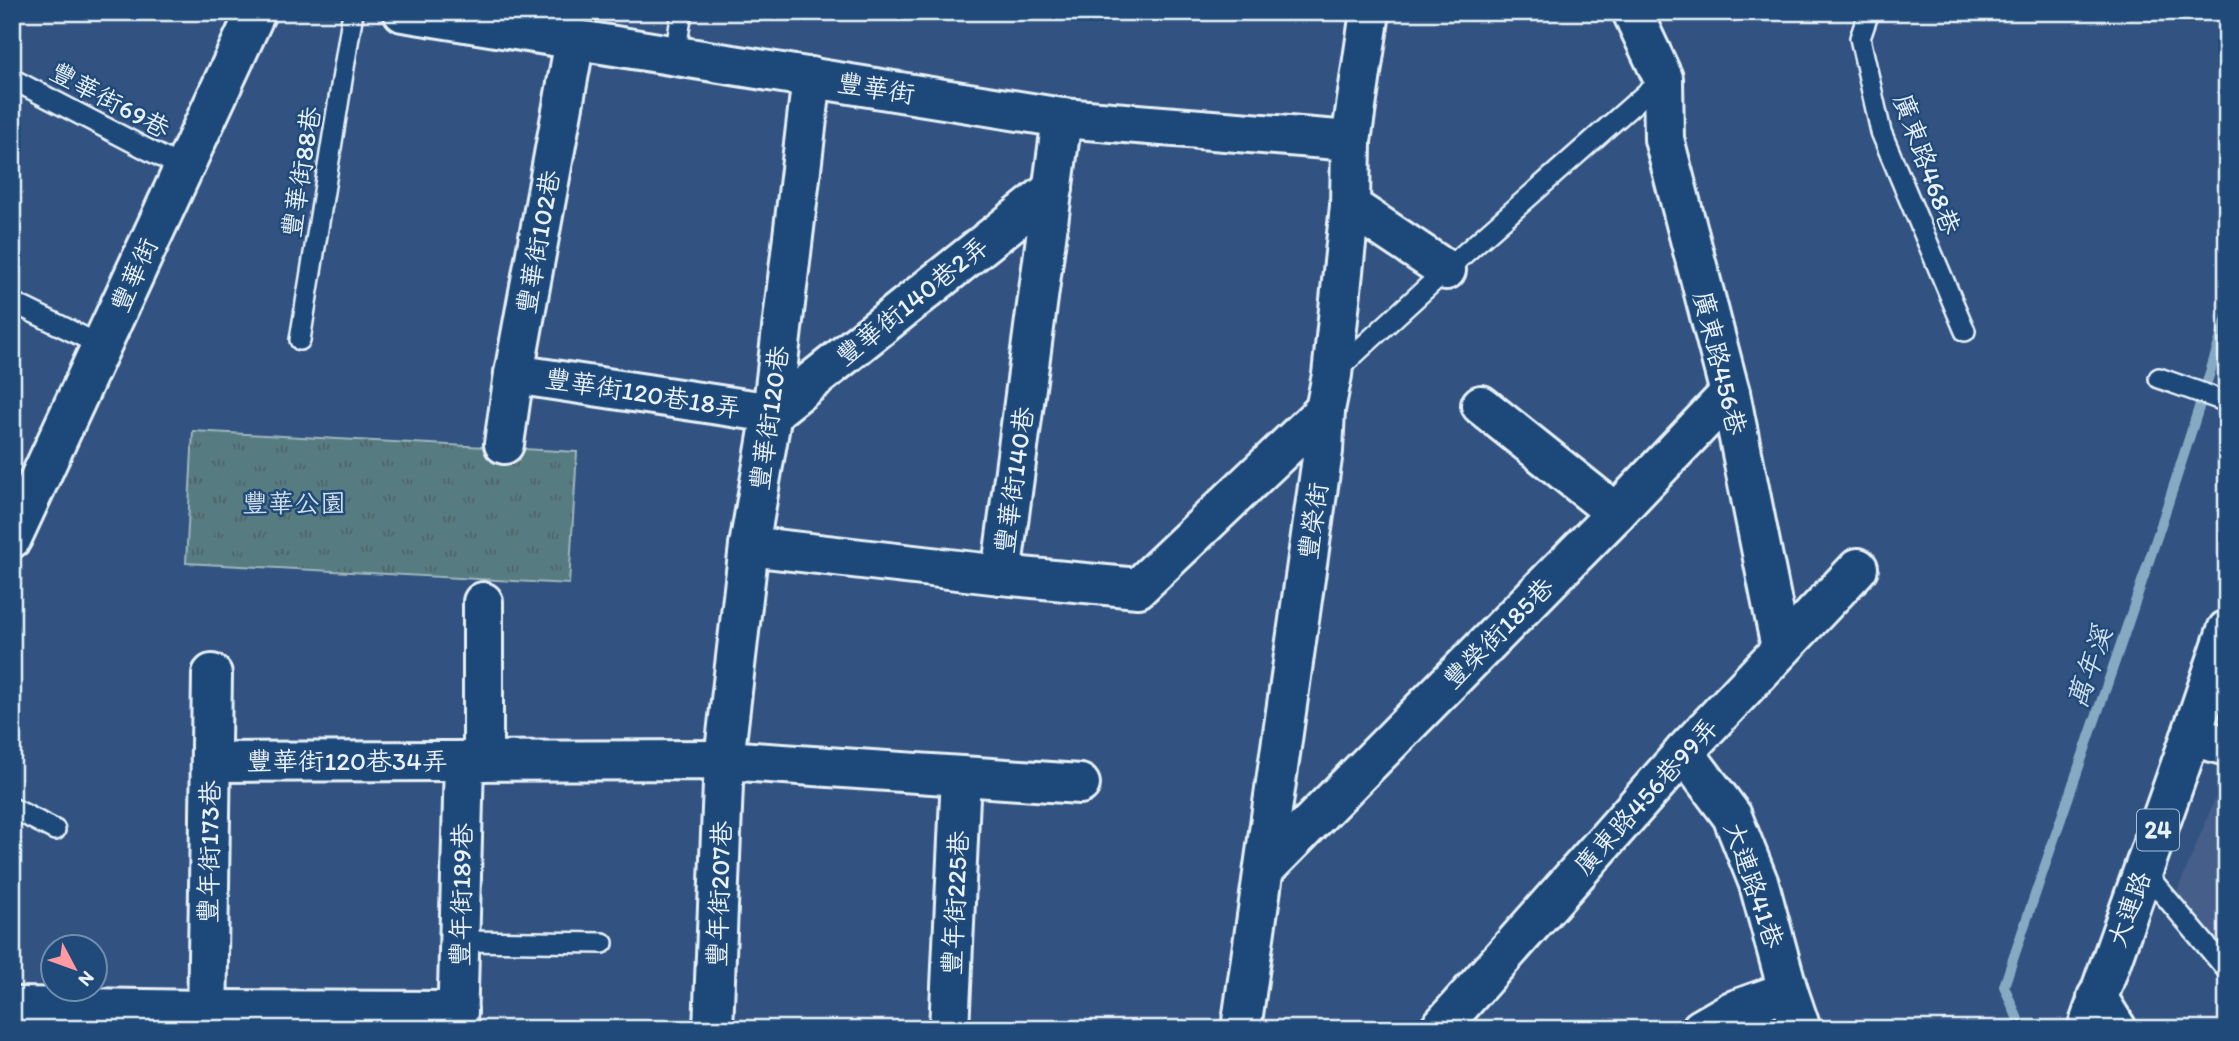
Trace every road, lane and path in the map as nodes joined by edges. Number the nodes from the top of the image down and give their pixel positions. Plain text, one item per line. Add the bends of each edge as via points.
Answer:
1 (256, 12) edge
2 (353, 12) edge
3 (682, 12) edge
4 (1370, 12) edge
5 (1632, 12) edge
6 (1869, 12) edge
7 (424, 14) edge
8 (576, 40) junction
9 (674, 55) junction
10 (812, 77) junction
11 (1663, 78) junction
12 (12, 79) edge
13 (1062, 118) junction
14 (1351, 141) junction
15 (183, 168) junction
16 (1053, 189) junction
17 (1350, 206) junction
18 (1446, 270) junction
19 (12, 302) edge
20 (1965, 331) dead end
21 (300, 340) dead end
22 (102, 346) junction
23 (514, 374) junction
24 (2159, 378) dead end
25 (1328, 393) junction
26 (1730, 393) junction
27 (2227, 402) edge
28 (1481, 405) dead end
29 (772, 413) junction
30 (504, 444) dead end
31 (21, 494) edge
32 (1616, 513) junction
33 (12, 538) edge
34 (749, 545) junction
35 (1858, 568) dead end
36 (1001, 575) junction
37 (483, 602) dead end
38 (2227, 630) edge
39 (1781, 648) junction
40 (212, 674) dead end
41 (2209, 741) edge
42 (1684, 752) junction
43 (724, 760) junction
44 (473, 761) junction
45 (211, 762) junction
46 (961, 776) junction
47 (1080, 784) dead end
48 (12, 808) edge
49 (55, 830) dead end
50 (1264, 870) junction
51 (2143, 870) junction
52 (460, 941) junction
53 (603, 943) dead end
54 (2227, 971) edge
55 (1788, 992) junction
56 (17, 1007) dead end
57 (2092, 1013) edge
58 (207, 1020) edge
59 (458, 1020) edge
60 (713, 1029) edge
61 (949, 1029) edge
62 (1241, 1029) edge
63 (1439, 1029) edge
64 (1701, 1029) edge
65 (1801, 1029) edge
66 (2117, 1029) edge

1 - 15 street, 豐華街
2 - 21 lane, 豐華街88巷
3 - 9 lane
4 - 14 street, 豐榮街
5 - 11 street, 廣東路456巷
6 - 20 lane, 廣東路468巷 via 1860,38 1881,132
7 - 8 street, 豐華街
8 - 9 street, 豐華街
8 - 23 street, 豐華街102巷
9 - 10 street, 豐華街
10 - 13 street, 豐華街
10 - 29 street, 豐華街120巷
11 - 18 lane
11 - 26 street, 廣東路456巷 via 1664,139
12 - 15 lane, 豐華街69巷
13 - 14 street, 豐華街
13 - 16 street, 豐華街140巷
14 - 17 street, 豐榮街
15 - 22 street, 豐華街
16 - 29 street, 豐華街140巷2弄
16 - 36 street, 豐華街140巷
17 - 18 street
17 - 25 street, 豐榮街
18 - 25 lane
19 - 22 lane
22 - 31 street, 豐華街
23 - 29 street, 豐華街120巷18弄
23 - 30 street, 豐華街102巷
24 - 27 lane
25 - 36 street, 豐華街140巷 via 1138,588
25 - 50 street, 豐榮街
26 - 32 street, 豐榮街185巷
26 - 39 street, 廣東路456巷
28 - 32 street
29 - 34 street, 豐華街120巷
31 - 33 street, 豐華街
32 - 50 street, 豐榮街185巷
34 - 36 street
34 - 43 street, 豐華街120巷
35 - 39 street, 廣東路456巷99弄
37 - 44 street, 豐華街120巷34弄
38 - 41 street, 大連路 / 24
39 - 42 street, 廣東路456巷99弄
40 - 45 street, 豐年街173巷
41 - 51 street, 大連路 / 24
42 - 55 street, 大連路41巷 via 1732,816 1759,884
42 - 63 street, 廣東路456巷99弄
43 - 44 street, 豐華街120巷34弄
43 - 46 street
43 - 60 street, 豐年街207巷
44 - 45 street, 豐華街120巷34弄
44 - 52 street, 豐年街189巷
45 - 58 street, 豐年街173巷
46 - 47 street
46 - 61 street, 豐年街225巷
48 - 49 lane
50 - 62 street, 豐榮街
51 - 54 lane
51 - 57 street, 大連路 / 24
52 - 53 lane
52 - 59 street, 豐年街189巷
55 - 64 street via 1732,1011
55 - 65 street, 大連路41巷
56 - 58 street
57 - 66 street
58 - 59 street

